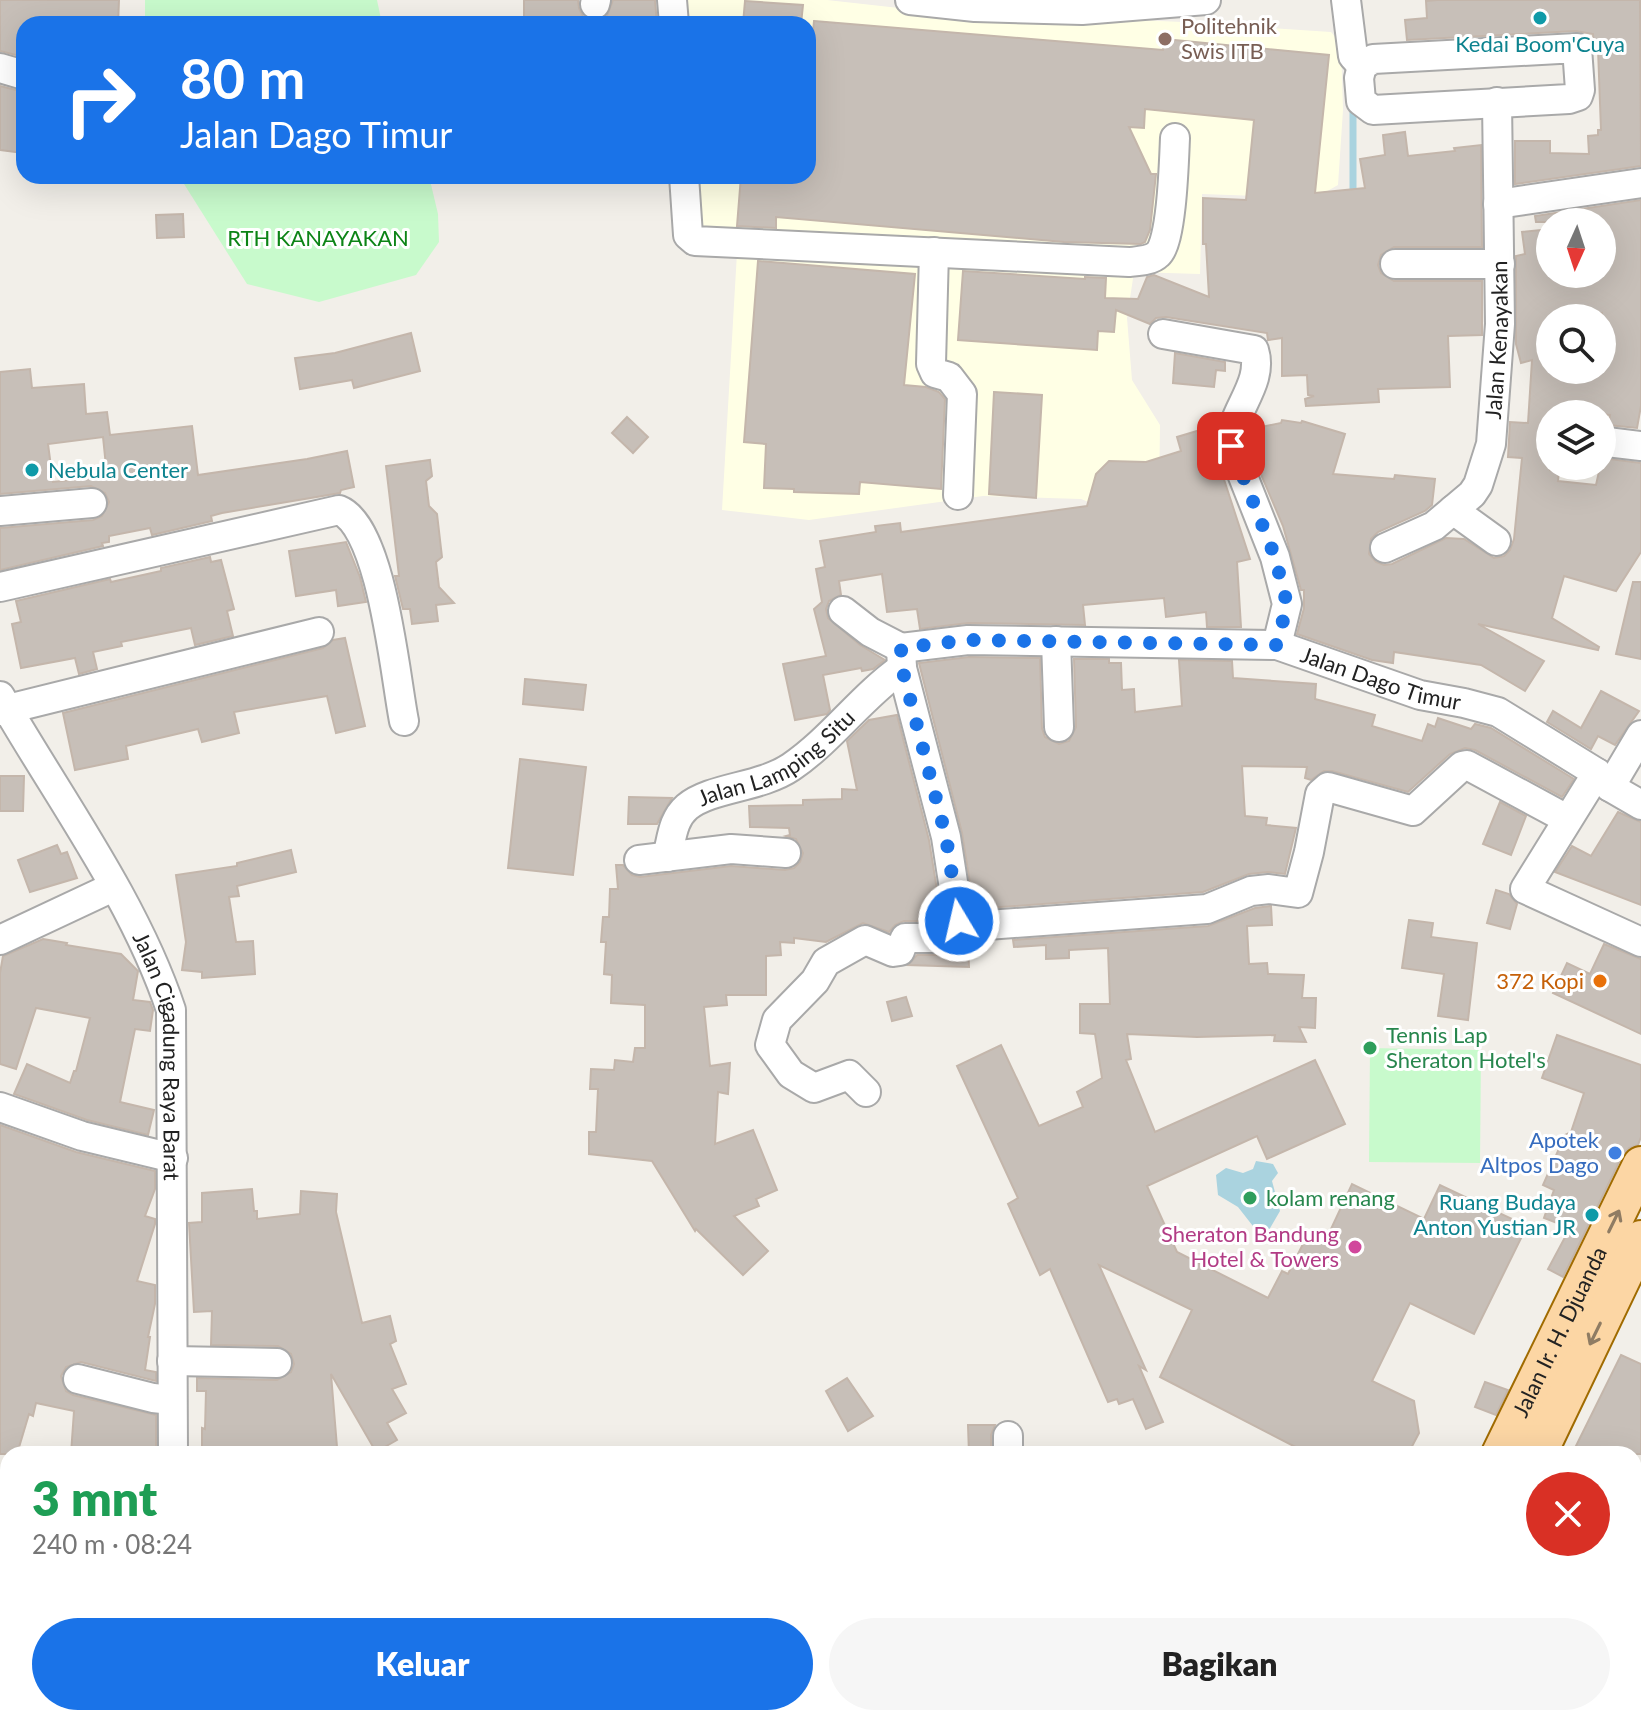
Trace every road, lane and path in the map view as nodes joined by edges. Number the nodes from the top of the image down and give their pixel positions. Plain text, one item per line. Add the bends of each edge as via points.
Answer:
1 (910, 0) edge
2 (1206, 0) edge
3 (1346, 0) edge
4 (1362, 66) junction
5 (1497, 102) junction
6 (1175, 138) dead end
7 (1641, 183) edge
8 (685, 184) edge
9 (1498, 204) junction
10 (934, 252) junction
11 (1395, 264) dead end
12 (1500, 264) junction
13 (1163, 334) dead end
14 (1616, 443) edge
15 (1641, 446) edge
16 (958, 495) dead end
17 (92, 503) dead end
18 (1453, 510) junction
19 (0, 511) edge
20 (1496, 541) dead end
21 (1385, 548) dead end
22 (0, 587) edge
23 (843, 611) dead end
24 (319, 632) dead end
25 (1056, 641) junction
26 (1277, 645) junction
27 (902, 658) junction
28 (3, 706) edge
29 (404, 721) dead end
30 (1059, 727) dead end
31 (1641, 735) edge
32 (1603, 780) junction
33 (1641, 805) edge
34 (1567, 819) junction
35 (786, 853) dead end
36 (113, 887) junction
37 (960, 927) junction
38 (0, 940) edge
39 (1641, 942) edge
40 (866, 1092) dead end
41 (0, 1107) edge
42 (173, 1158) junction
43 (1641, 1165) edge
44 (1641, 1239) edge
45 (172, 1361) junction
46 (277, 1363) dead end
47 (78, 1379) dead end
48 (172, 1400) junction
49 (173, 1446) edge
50 (1521, 1446) edge
51 (1521, 1446) edge

1 - 2 street via 1082,10
3 - 4 street via 1353,56
4 - 5 street via 1361,101 1373,110
4 - 5 street via 1373,59 1577,48 1578,96
5 - 9 street, Jalan Kenayakan
6 - 10 street via 1168,230 1162,252 1153,259
7 - 9 street
8 - 10 street via 691,240
9 - 12 street, Jalan Kenayakan
10 - 16 street via 931,364 962,394
11 - 12 street
12 - 18 street, Jalan Kenayakan via 1491,444 1478,485
13 - 26 street via 1254,350 1255,375 1230,429 1231,446 1275,557 1287,604
14 - 15 street
17 - 19 street
18 - 20 street
18 - 21 street, Jalan Kenayakan via 1434,526
22 - 29 street via 339,510 356,523 379,578
23 - 27 street
24 - 28 street
25 - 26 street, Jalan Dago Timur
25 - 27 street, Jalan Dago Timur via 968,640
25 - 30 street
26 - 32 street, Jalan Dago Timur via 1420,695 1498,712
27 - 35 street, Jalan Lamping Situ via 823,742 791,767 768,781 688,806 653,859 731,849
27 - 37 street via 946,837
28 - 36 street, Jalan Cigadung Raya Barat
31 - 32 street
32 - 33 street, Jalan Dago Timur
32 - 34 street
34 - 37 street via 1467,765 1413,811 1328,787 1320,794 1298,893 1269,889 1207,909
34 - 39 street via 1526,891
36 - 38 street
36 - 42 street, Jalan Cigadung Raya Barat via 160,977 171,1010
37 - 40 street via 952,938 905,938 900,951 893,952 865,940 826,962 777,1020 770,1045 791,1074 814,1088 849,1075
41 - 42 street via 82,1136
42 - 45 street, Jalan Cigadung Raya Barat
50 -> 43 main road, Jalan Ir. H. Djuanda
44 -> 51 main road, Jalan Ir. H. Djuanda
45 - 46 street
45 - 48 street, Jalan Cigadung Raya Barat
47 - 48 street
48 - 49 street, Jalan Cigadung Raya Barat

